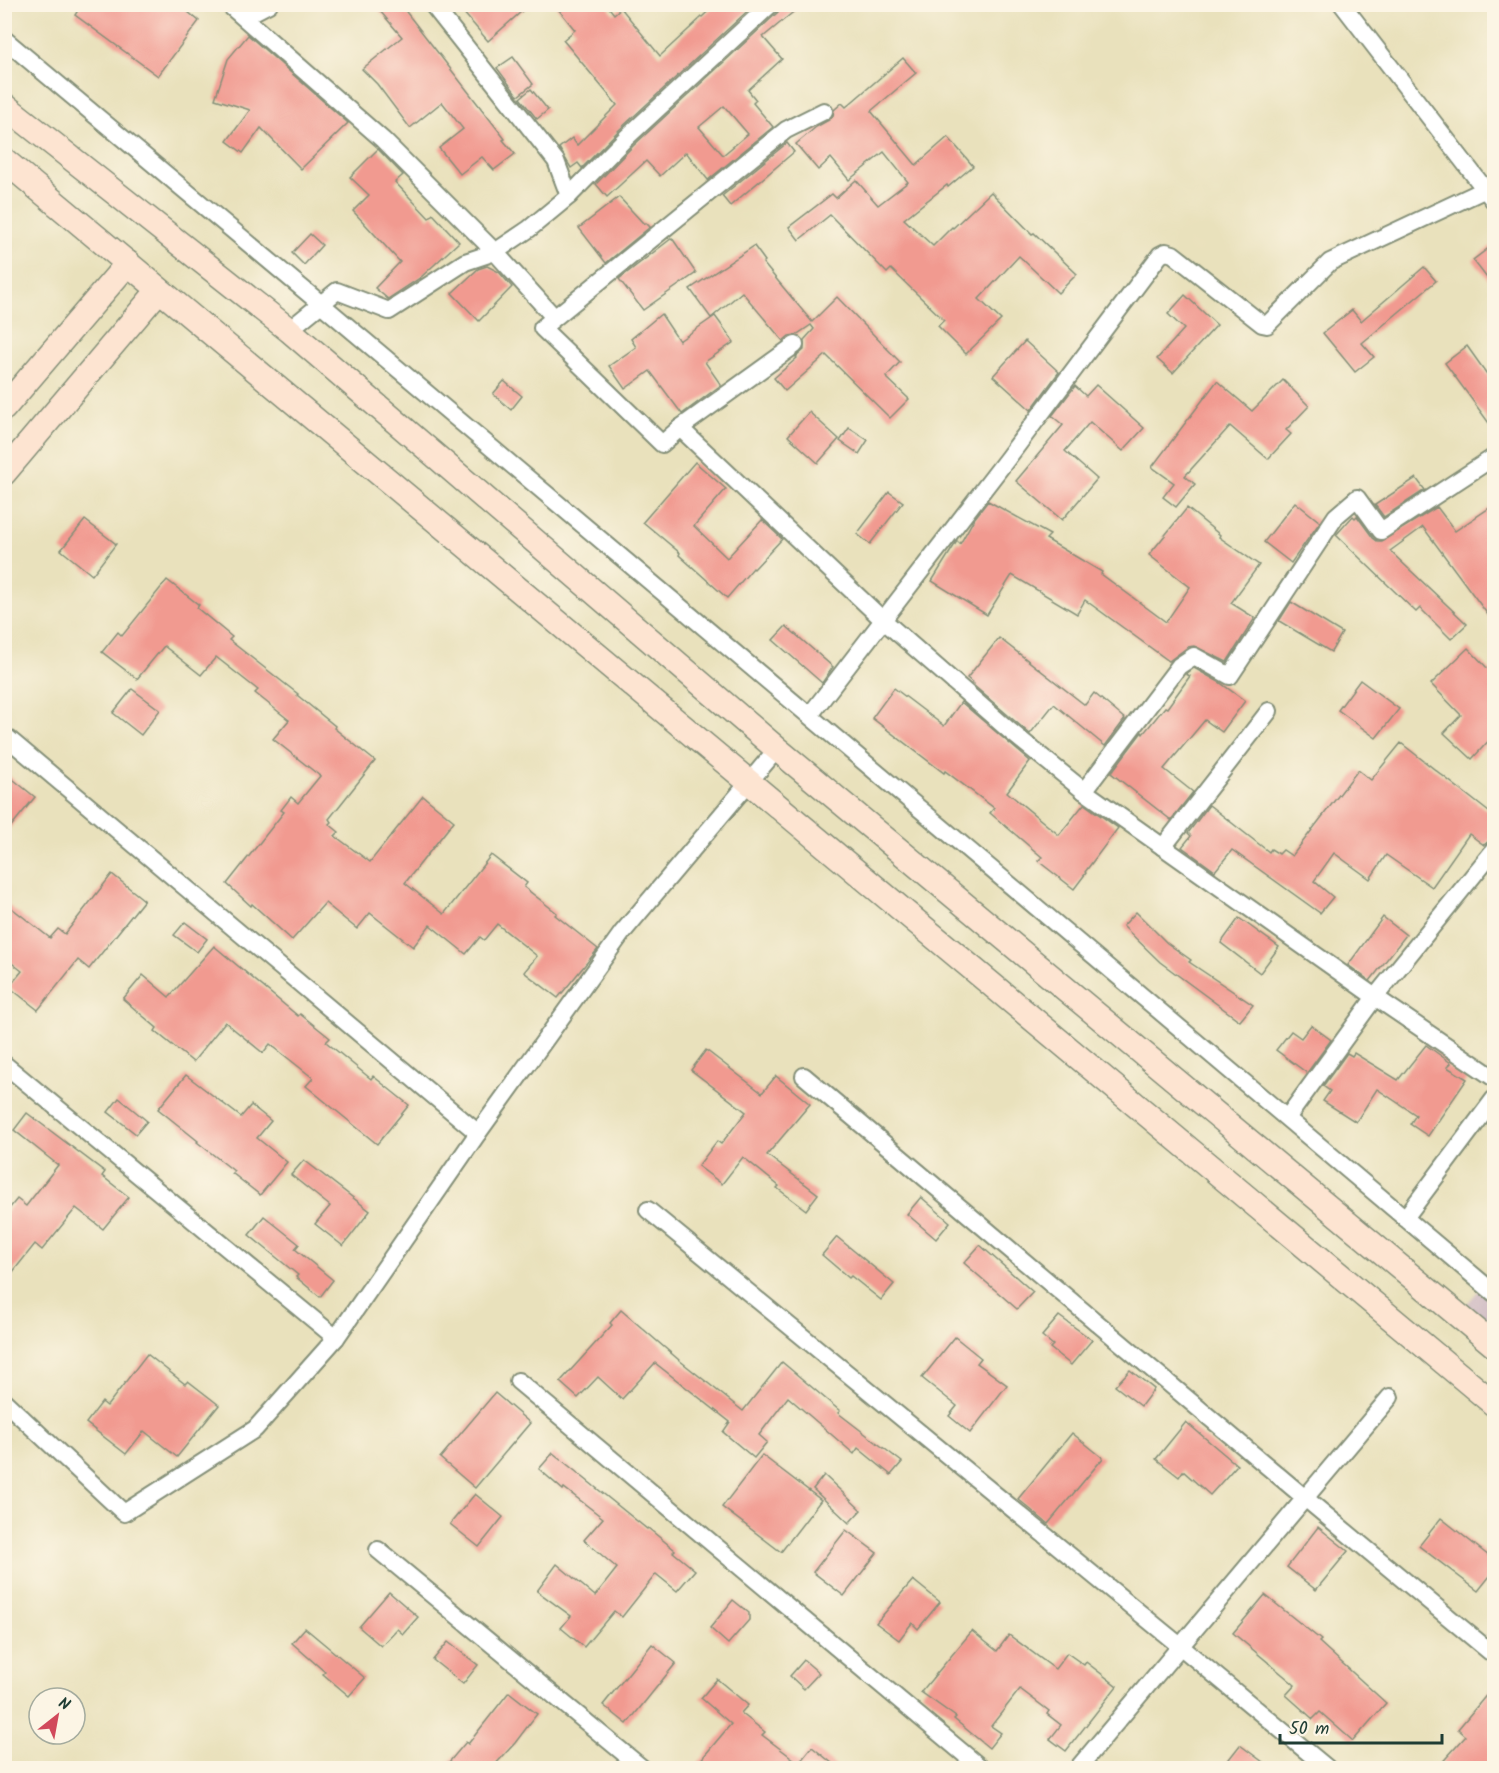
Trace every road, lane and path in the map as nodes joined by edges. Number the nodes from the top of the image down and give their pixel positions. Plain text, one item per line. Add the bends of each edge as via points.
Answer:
1 (228, 4) edge
2 (269, 4) edge
3 (432, 4) edge
4 (771, 4) edge
5 (1342, 4) edge
6 (244, 17) junction
7 (4, 39) edge
8 (4, 105) edge
9 (824, 111) dead end
10 (4, 160) edge
11 (1490, 195) edge
12 (569, 196) junction
13 (495, 252) junction
14 (128, 263) junction
15 (159, 290) junction
16 (321, 304) junction
17 (554, 317) junction
18 (289, 330) junction
19 (795, 345) dead end
20 (4, 408) edge
21 (680, 428) junction
22 (1494, 457) edge
23 (4, 473) edge
24 (883, 620) junction
25 (1269, 711) dead end
26 (810, 715) junction
27 (4, 735) edge
28 (777, 749) junction
29 (749, 783) junction
30 (1084, 791) junction
31 (1163, 847) junction
32 (1494, 850) edge
33 (1375, 998) junction
34 (4, 1064) edge
35 (804, 1076) dead end
36 (1494, 1078) edge
37 (1494, 1099) edge
38 (1287, 1118) junction
39 (478, 1133) junction
40 (648, 1210) dead end
41 (1405, 1218) junction
42 (1494, 1293) edge
43 (336, 1338) junction
44 (1494, 1345) edge
45 (519, 1381) dead end
46 (1390, 1397) dead end
47 (4, 1401) edge
48 (1494, 1404) edge
49 (1305, 1498) junction
50 (378, 1550) dead end
51 (1180, 1646) junction
52 (1494, 1654) edge
53 (642, 1768) edge
54 (981, 1768) edge
55 (1078, 1768) edge
56 (1327, 1768) edge

1 - 6 street
2 - 6 street
3 - 12 street via 556,161
4 - 12 street
5 - 11 street
6 - 13 street via 383,140
7 - 16 street
8 - 18 main road
9 - 17 street via 786,130
10 - 14 main road
11 - 24 street via 1330,262 1267,325 1173,254 1160,255
12 - 13 street
13 - 16 street via 465,262 389,311 337,291
13 - 17 street
14 - 15 main road
14 - 20 main road
15 - 23 main road
15 - 29 main road
16 - 18 street
16 - 26 street
17 - 21 street via 542,328 662,444
18 - 28 main road
19 - 21 street
21 - 24 street
22 - 30 street via 1381,531 1357,498 1336,516 1230,676 1194,656 1179,666
24 - 26 street
24 - 30 street
25 - 31 street
26 - 38 street
27 - 39 street
28 - 29 street
28 - 44 main road
29 - 39 street via 622,933
29 - 48 main road
30 - 31 street
31 - 33 street
32 - 33 street
33 - 36 street
33 - 38 street
34 - 43 street
35 - 49 street
37 - 41 street
38 - 41 street
39 - 43 street
40 - 51 street
41 - 42 street
43 - 47 street via 255,1429 124,1513
45 - 54 street
46 - 49 street
49 - 51 street
49 - 52 street
50 - 53 street
51 - 55 street
51 - 56 street

